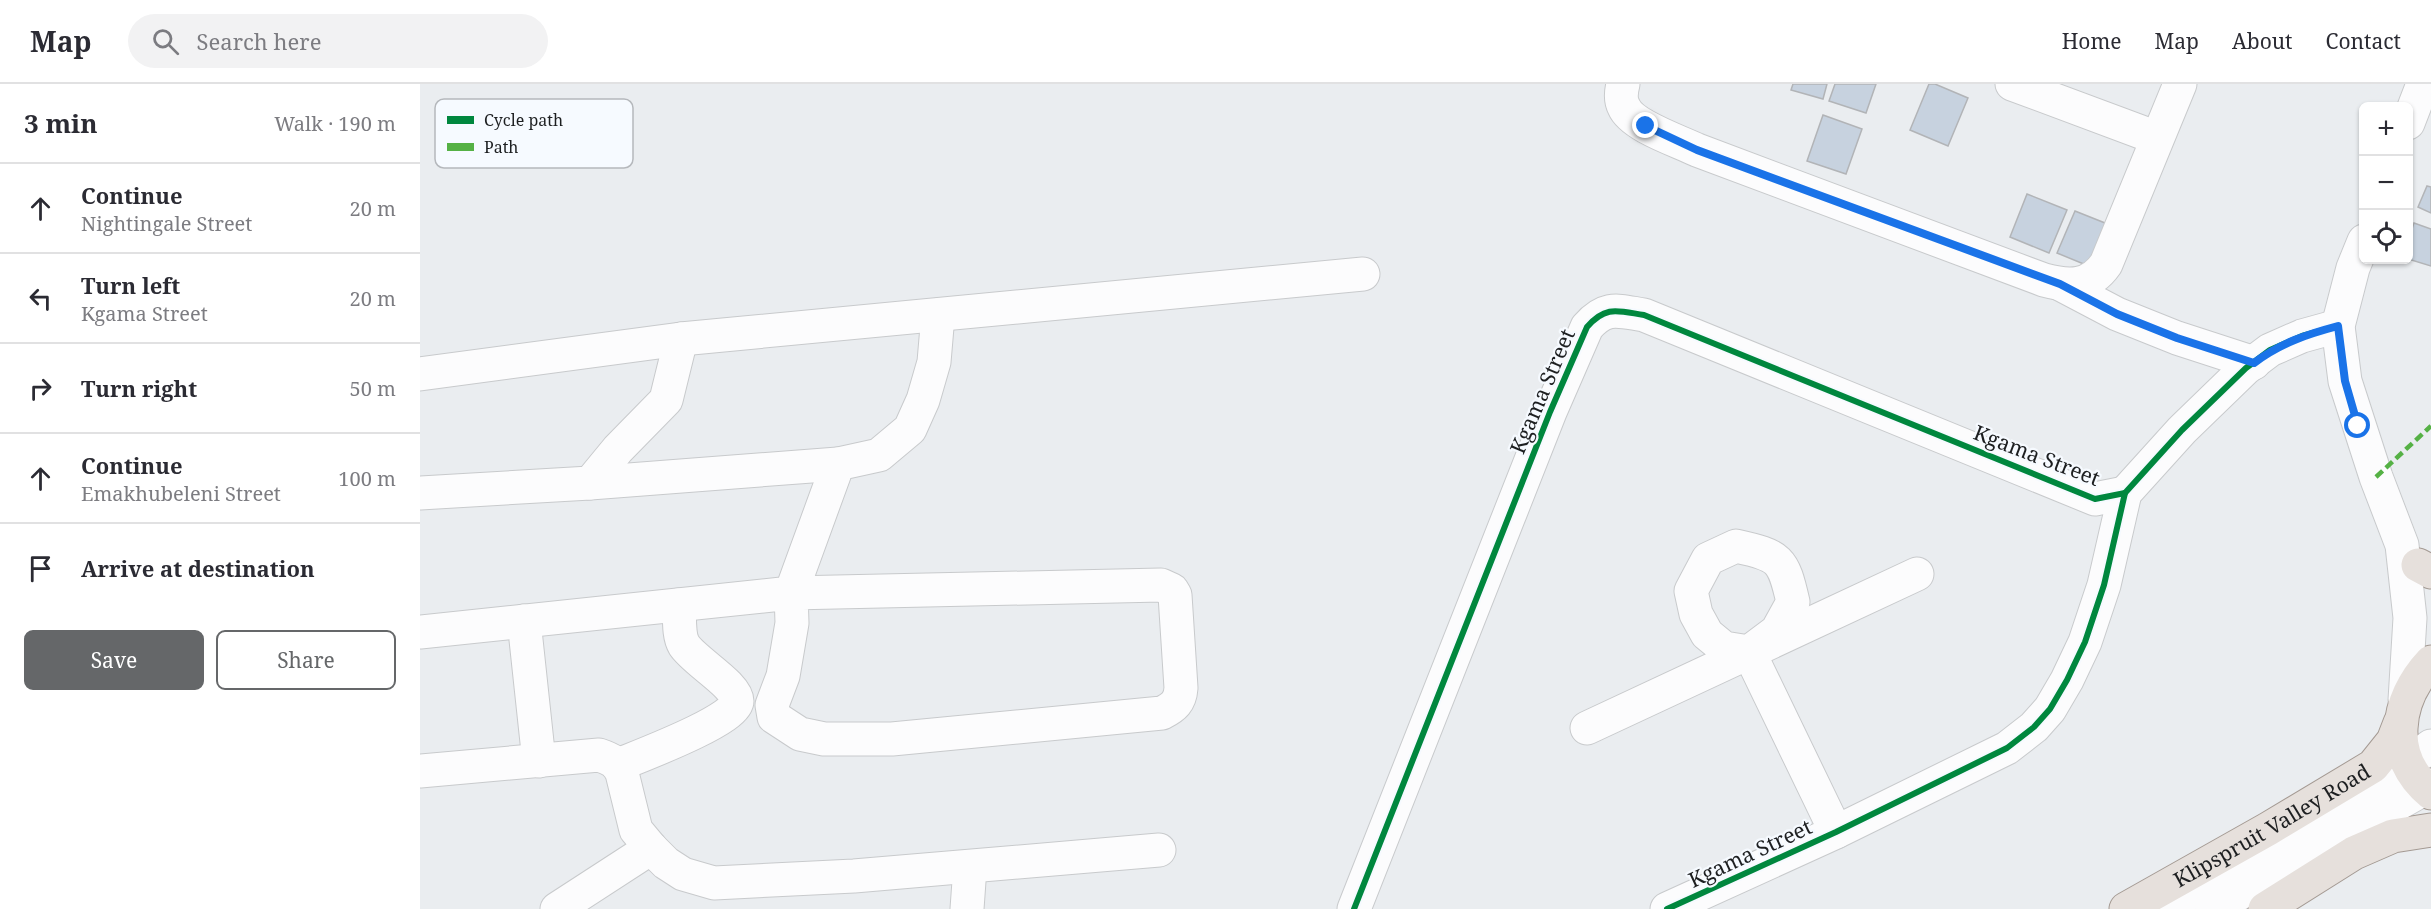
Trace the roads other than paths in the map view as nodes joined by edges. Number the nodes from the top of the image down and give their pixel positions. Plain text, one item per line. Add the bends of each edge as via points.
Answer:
1 (1623, 84) edge
2 (2012, 84) edge
3 (2180, 84) edge
4 (2423, 84) edge
5 (2413, 112) edge
6 (2157, 138) junction
7 (2359, 253) edge
8 (1363, 274) dead end
9 (2060, 284) junction
10 (938, 315) junction
11 (2338, 326) junction
12 (681, 339) junction
13 (2254, 363) junction
14 (420, 374) edge
15 (838, 464) junction
16 (590, 483) junction
17 (420, 493) edge
18 (2126, 493) junction
19 (2421, 566) edge
20 (1917, 574) dead end
21 (791, 593) junction
22 (679, 605) junction
23 (524, 621) junction
24 (420, 632) edge
25 (1749, 652) junction
26 (2431, 662) edge
27 (2403, 712) junction
28 (1587, 728) dead end
29 (539, 760) junction
30 (618, 765) junction
31 (420, 771) edge
32 (2425, 775) edge
33 (2431, 830) edge
34 (1836, 832) junction
35 (651, 848) junction
36 (1159, 850) dead end
37 (970, 867) junction
38 (557, 909) edge
39 (967, 909) edge
40 (1354, 909) edge
41 (1667, 909) edge
42 (2126, 909) edge
43 (2161, 909) edge
44 (2212, 909) edge
45 (2265, 909) edge

1 - 9 street via 1621,93 1628,114 1687,145
2 - 6 street
3 - 6 street
4 - 5 street
6 - 9 street via 2106,264 2095,277 2082,283
7 - 11 street
8 - 10 street
9 - 13 street via 2117,314
10 - 12 street
10 - 15 street via 933,362 910,429 879,455
11 - 13 street, Kgama Street via 2270,350
11 - 19 street via 2348,392 2376,477
12 - 14 street
12 - 16 street via 666,400
13 - 18 street, Kgama Street via 2182,430
15 - 16 street
15 - 21 street
16 - 17 street
18 - 34 street, Kgama Street via 2104,585 2085,642 2050,709 2007,748
18 - 40 street, Kgama Street via 2095,499 1644,315 1609,311 1597,315 1587,327 1550,412
19 - 27 street via 2410,618
20 - 25 street
21 - 21 street via 792,622 783,676 772,705 774,717 800,734 824,739 892,739 1139,716 1162,713 1180,698 1175,595 1161,585
21 - 22 street
22 - 23 street
22 - 30 street via 682,643 691,656 730,688 737,704 713,723
23 - 24 street
23 - 29 street
25 - 28 street
25 - 34 street
26 - 27 main road, Klipspruit Valley Road via 2417,677
27 - 32 main road
27 - 42 main road, Klipspruit Valley Road via 2393,741 2373,766
29 - 30 street via 599,755
29 - 31 street
30 - 35 street via 636,830
32 - 43 street, Klipspruit Valley Road
32 - 44 street, Klipspruit Valley Road
33 - 45 main road via 2393,836 2354,854
34 - 41 street, Kgama Street
35 - 37 street via 683,874 714,883
35 - 38 street
36 - 37 street
37 - 39 street

